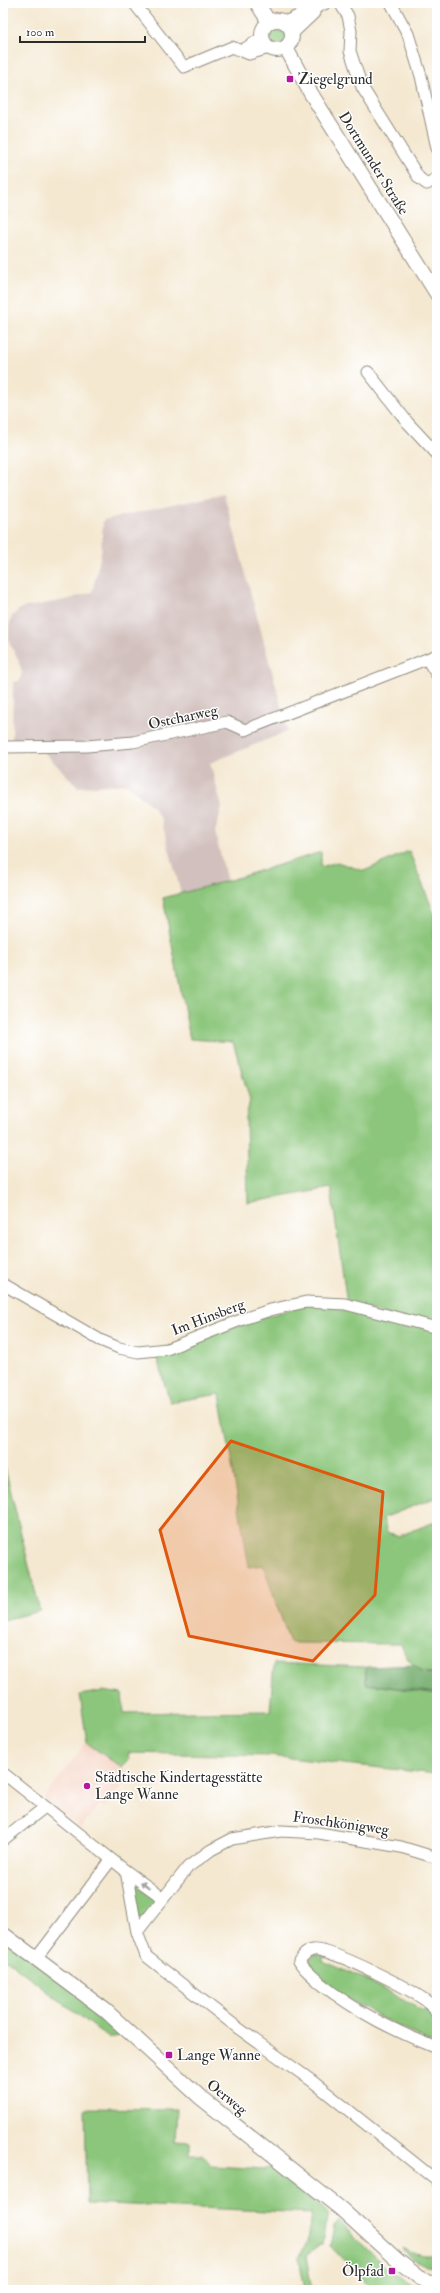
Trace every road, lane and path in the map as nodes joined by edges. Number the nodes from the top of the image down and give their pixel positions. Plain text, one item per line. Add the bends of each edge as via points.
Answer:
1 (134, 3) edge
2 (257, 3) edge
3 (325, 3) edge
4 (340, 3) edge
5 (391, 3) edge
6 (269, 22) junction
7 (289, 27) junction
8 (266, 43) junction
9 (286, 48) junction
10 (437, 148) edge
11 (437, 178) edge
12 (437, 294) edge
13 (368, 372) dead end
14 (437, 454) edge
15 (432, 657) edge
16 (437, 675) edge
17 (3, 747) edge
18 (3, 1284) edge
19 (437, 1328) edge
20 (3, 1773) edge
21 (45, 1807) junction
22 (3, 1840) edge
23 (437, 1858) edge
24 (111, 1860) junction
25 (126, 1871) junction
26 (163, 1898) junction
27 (136, 1932) junction
28 (3, 1934) edge
29 (41, 1952) dead end
30 (437, 2014) edge
31 (437, 2048) edge
32 (437, 2181) edge
33 (433, 2283) edge

1 - 8 street via 184,67 232,47 242,51
2 - 6 main road
3 - 7 street
4 - 11 street via 348,16 351,31 350,51 362,87 419,178 427,184
5 - 10 street via 408,34 421,76
6 - 7 main road via 277,20
6 - 8 main road via 263,29
7 - 9 main road via 290,44
8 - 9 main road via 277,51
9 - 12 main road, Dortmunder Straße via 318,105
13 - 14 street
15 - 16 street, Ostcharweg
15 - 17 street, Ostcharweg via 245,730 227,722 133,742 87,746
18 - 19 street, Im Hinsberg via 100,1340 138,1352 167,1349 246,1318 306,1302 345,1304
20 - 21 street
21 - 22 street
21 - 24 street
23 - 26 street, Froschkönigweg via 401,1847 319,1833 280,1831 252,1835 232,1839 205,1854 188,1867
24 - 25 street
24 - 29 street
26 -> 25 street
25 - 27 street
26 - 27 street, Froschkönigweg
27 - 32 street via 146,1956 238,2028 312,2081
28 - 33 main road, Oerweg via 105,2010 201,2098 341,2209 397,2260 420,2278
30 - 31 street via 430,2004 406,1989 373,1971 323,1951 314,1949 306,1952 299,1961 324,1986 368,2017

